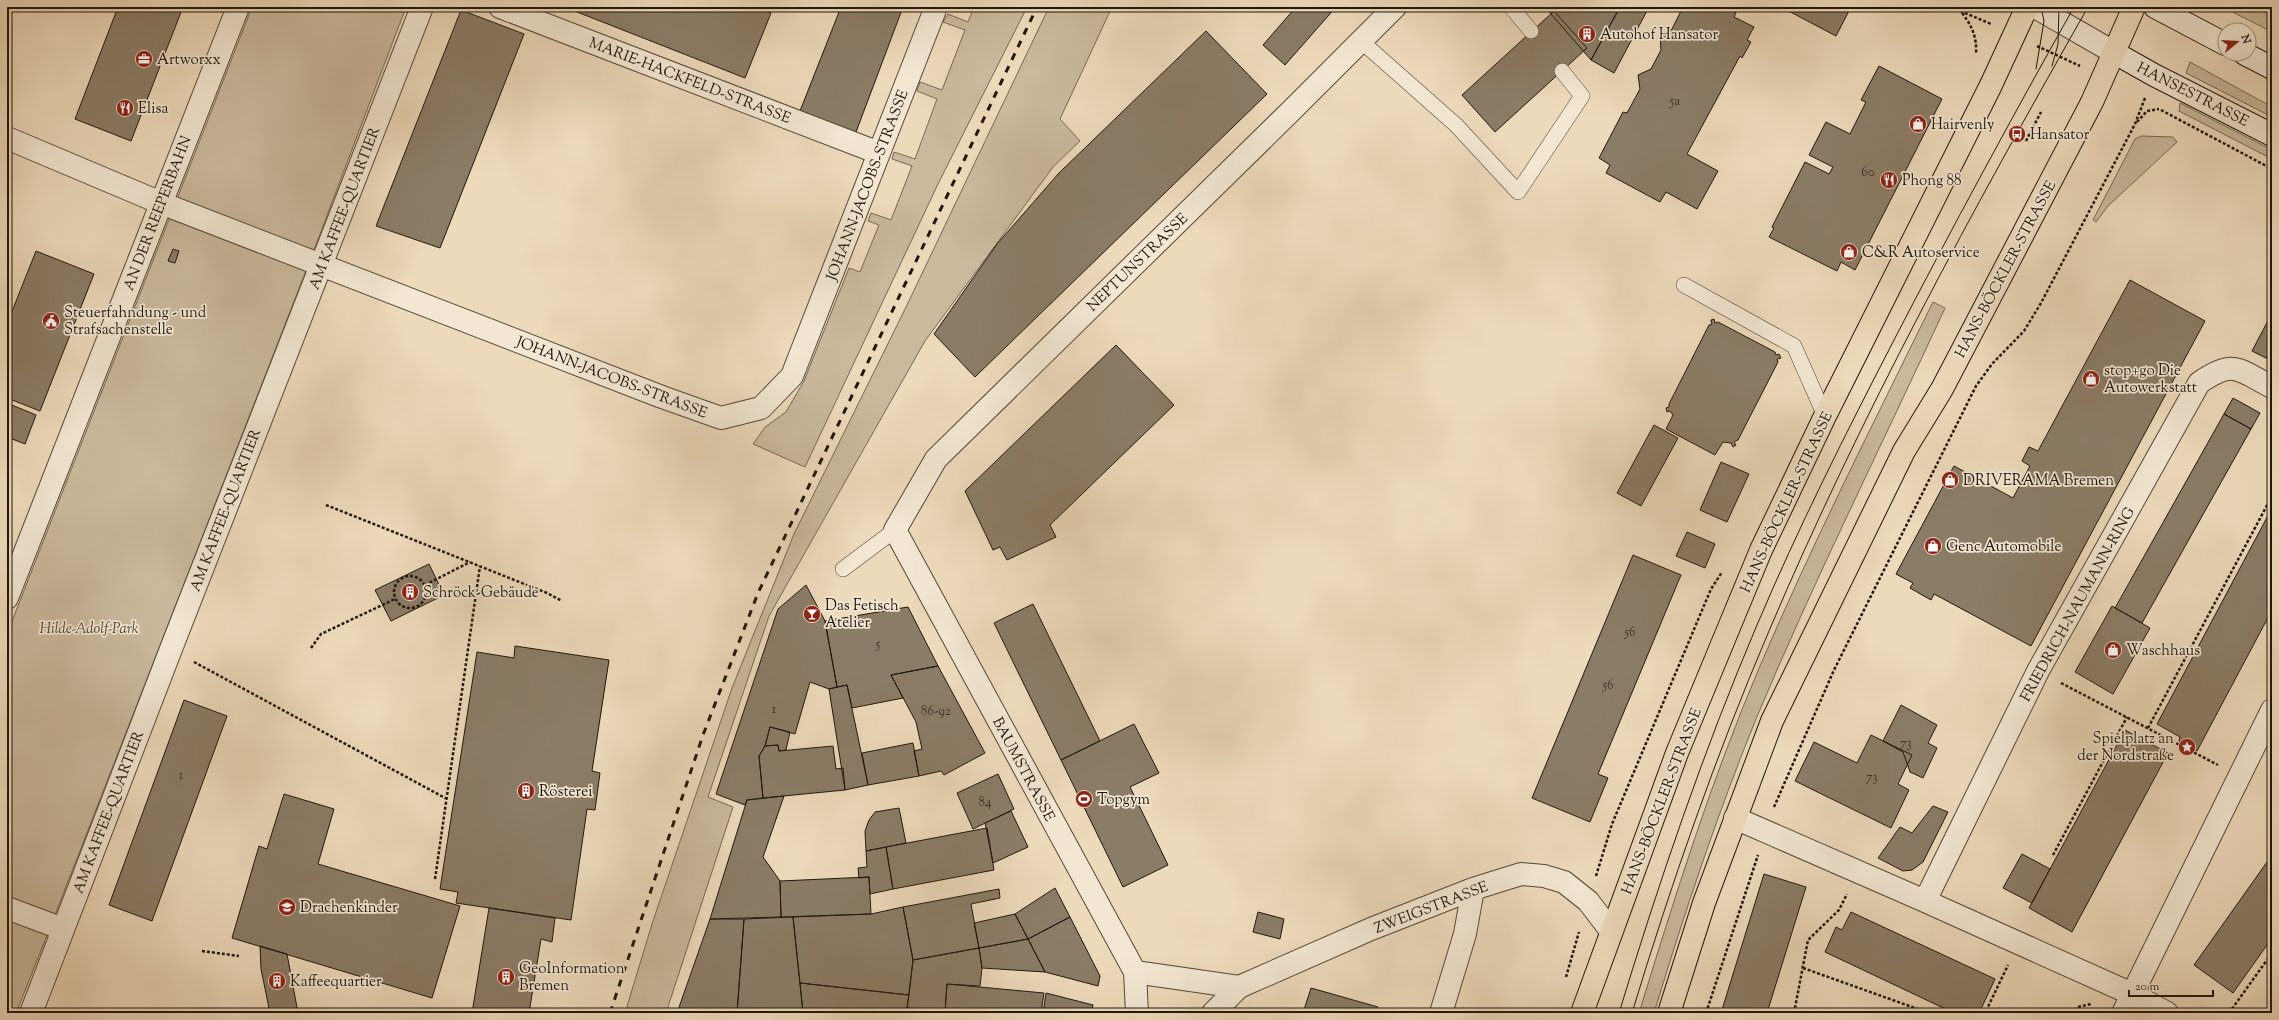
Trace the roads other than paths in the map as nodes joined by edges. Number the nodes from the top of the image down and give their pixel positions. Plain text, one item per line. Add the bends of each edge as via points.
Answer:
1 (238, 7) edge
2 (422, 7) edge
3 (500, 7) edge
4 (936, 7) edge
5 (1395, 7) edge
6 (1511, 7) edge
7 (2027, 7) edge
8 (2035, 7) edge
9 (2134, 7) edge
10 (2156, 7) edge
11 (1531, 31) dead end
12 (2217, 40) edge
13 (1361, 41) junction
14 (2115, 53) junction
15 (2257, 60) edge
16 (2272, 68) edge
17 (1562, 71) dead end
18 (2272, 135) edge
19 (7, 138) edge
20 (879, 153) junction
21 (161, 204) junction
22 (321, 265) junction
23 (1684, 285) dead end
24 (2272, 387) edge
25 (1825, 416) junction
26 (895, 530) junction
27 (843, 569) dead end
28 (7, 598) edge
29 (2272, 712) edge
30 (1735, 818) junction
31 (1473, 889) junction
32 (1925, 901) junction
33 (7, 908) edge
34 (63, 929) junction
35 (1611, 930) junction
36 (1135, 972) junction
37 (1239, 987) junction
38 (2127, 1003) edge
39 (31, 1013) edge
40 (1137, 1013) edge
41 (1213, 1013) edge
42 (1441, 1013) edge
43 (1582, 1013) edge
44 (1670, 1013) edge
45 (2167, 1013) edge

1 - 21 street, AN DER REEPERBAHN
2 - 22 street, AM KAFFEE-QUARTIER
3 - 20 street, MARIE-HACKFELD-STRASSE
4 - 20 street, JOHANN-JACOBS-STRASSE
5 - 13 street, NEPTUNSTRASSE
6 - 11 lane
7 - 25 main road, HANS-BÖCKLER-STRASSE
8 - 14 street, HANSESTRASSE
9 - 14 main road, HANS-BÖCKLER-STRASSE
10 - 12 street
13 - 17 lane via 1456,125 1518,192 1582,96
13 - 26 street, NEPTUNSTRASSE via 936,459
14 - 18 street, HANSESTRASSE
14 - 30 main road, HANS-BÖCKLER-STRASSE via 1942,390 1897,465 1772,722
15 - 16 street
19 - 21 street, JOHANN-JACOBS-STRASSE
20 - 22 street, JOHANN-JACOBS-STRASSE via 792,376 761,408 721,418
21 - 22 street, JOHANN-JACOBS-STRASSE
21 - 28 street, AN DER REEPERBAHN
22 - 34 street, AM KAFFEE-QUARTIER
23 - 25 lane via 1794,346
24 - 32 street, FRIEDRICH-NAUMANN-RING via 2235,368 2218,370 2199,383 2038,671
25 - 35 main road, HANS-BÖCKLER-STRASSE via 1761,550 1677,753
26 - 27 lane
26 - 36 street, BAUMSTRASSE
29 - 38 street
30 - 32 street
30 - 44 main road, HANS-BÖCKLER-STRASSE via 1696,927
31 - 35 street, ZWEIGSTRASSE via 1521,874 1544,876 1564,882 1588,901
31 - 37 street, ZWEIGSTRASSE via 1371,929
31 - 42 street via 1465,934
32 - 38 street via 2018,943
33 - 34 street
34 - 39 street, AM KAFFEE-QUARTIER
35 - 43 main road, HANS-BÖCKLER-STRASSE
36 - 37 street
36 - 40 street, BAUMSTRASSE
37 - 41 street, ZWEIGSTRASSE
38 - 45 street

